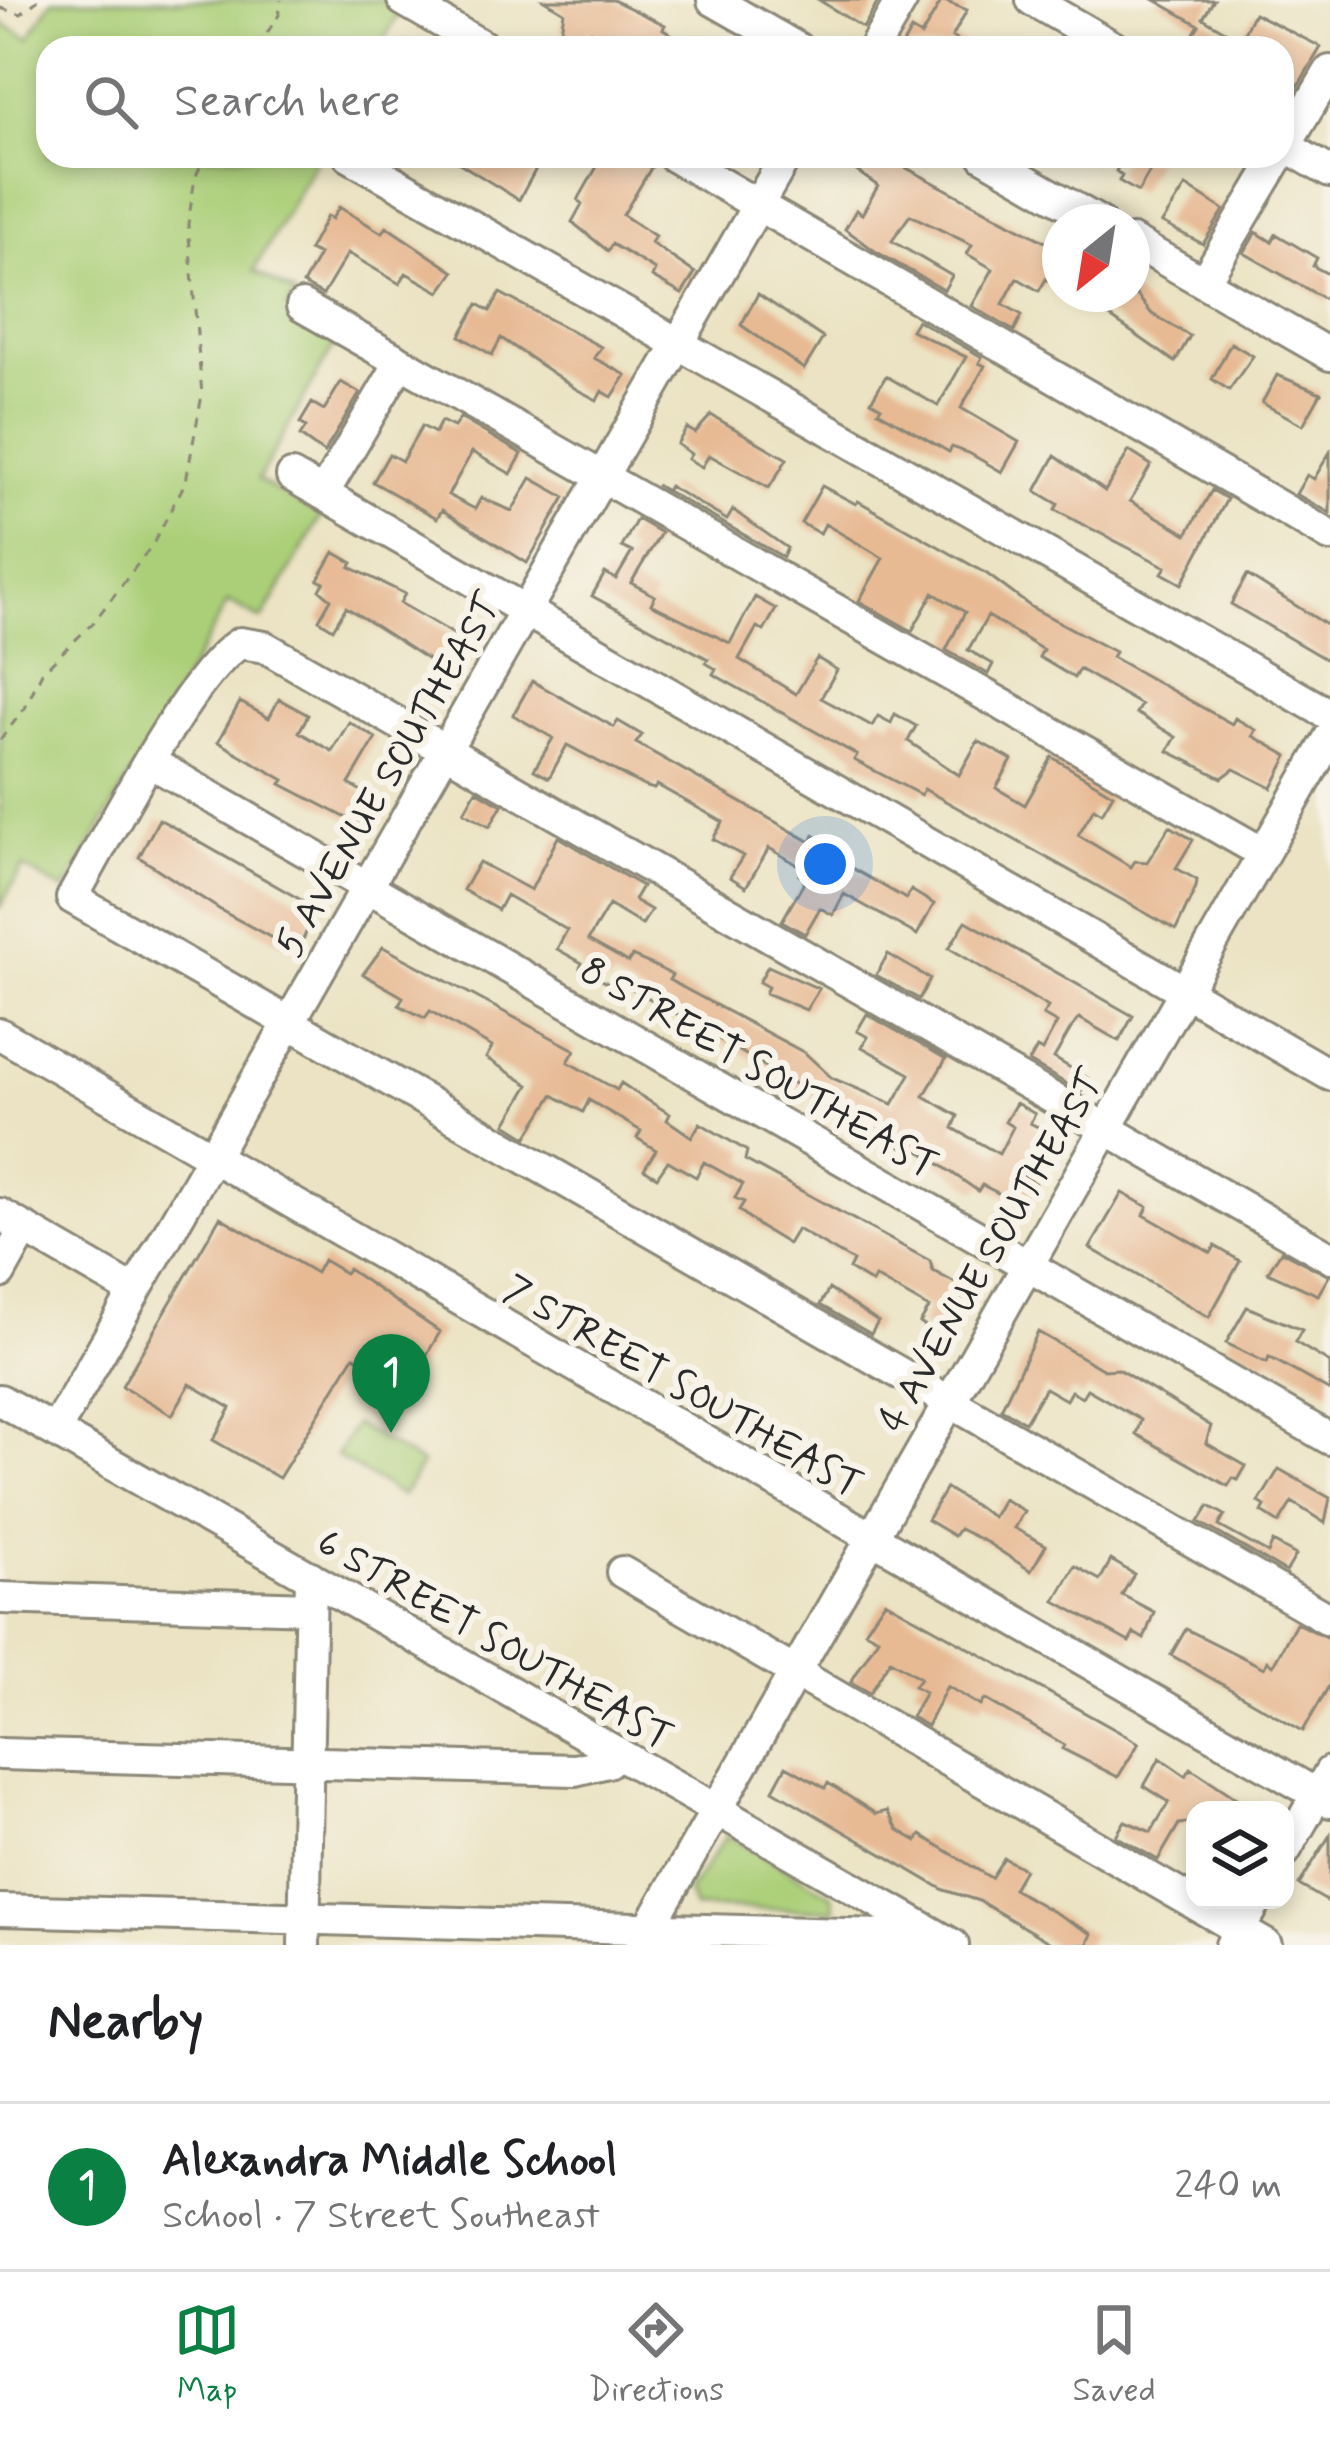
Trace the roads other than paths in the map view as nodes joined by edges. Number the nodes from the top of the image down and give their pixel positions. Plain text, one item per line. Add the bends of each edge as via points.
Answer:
1 (403, 0) edge
2 (713, 0) edge
3 (902, 0) edge
4 (1032, 0) edge
5 (465, 36) edge
6 (775, 36) edge
7 (881, 36) edge
8 (1094, 36) edge
9 (1330, 71) edge
10 (1294, 130) edge
11 (1294, 155) edge
12 (370, 168) edge
13 (694, 168) edge
14 (779, 168) edge
15 (1005, 168) edge
16 (1271, 168) edge
17 (1330, 172) edge
18 (1068, 204) edge
19 (758, 205) junction
20 (1150, 251) edge
21 (1204, 282) junction
22 (302, 306) dead end
23 (679, 343) junction
24 (1330, 355) edge
25 (400, 363) junction
26 (292, 476) dead end
27 (601, 479) junction
28 (323, 494) junction
29 (1330, 536) edge
30 (525, 611) junction
31 (1330, 716) edge
32 (1330, 737) edge
33 (446, 750) junction
34 (150, 762) junction
35 (1263, 854) junction
36 (368, 886) junction
37 (1183, 991) junction
38 (289, 1023) junction
39 (0, 1034) edge
40 (1330, 1075) edge
41 (1104, 1128) junction
42 (213, 1156) junction
43 (12, 1221) edge
44 (1330, 1257) edge
45 (1025, 1264) junction
46 (0, 1274) edge
47 (135, 1292) junction
48 (948, 1402) junction
49 (8, 1410) edge
50 (55, 1431) junction
51 (1330, 1438) edge
52 (872, 1539) junction
53 (622, 1572) dead end
54 (310, 1593) junction
55 (0, 1598) edge
56 (1330, 1620) edge
57 (794, 1674) junction
58 (617, 1752) junction
59 (0, 1754) edge
60 (309, 1764) junction
61 (1326, 1789) edge
62 (715, 1810) junction
63 (1294, 1838) edge
64 (1255, 1909) edge
65 (0, 1910) edge
66 (649, 1928) junction
67 (304, 1933) edge
68 (919, 1936) edge
69 (1246, 1940) edge
70 (953, 1945) edge

1 - 5 street
2 - 6 street
3 - 7 street
4 - 8 street
9 - 10 street
11 - 17 street
12 - 23 street
13 - 19 street
14 - 19 street, 5 AVENUE SOUTHEAST
15 - 18 street
16 - 21 street
19 - 23 street, 5 AVENUE SOUTHEAST
19 - 29 street
20 - 21 street
21 - 24 street
22 - 25 street
23 - 27 street, 5 AVENUE SOUTHEAST
23 - 31 street
25 - 27 street
25 - 28 street
26 - 28 street
27 - 30 street, 5 AVENUE SOUTHEAST
27 - 35 street
28 - 30 street
30 - 33 street, 5 AVENUE SOUTHEAST
30 - 37 street
32 - 35 street, 4 AVENUE SOUTHEAST
33 - 34 street via 265,646 240,643 220,655
33 - 36 street, 5 AVENUE SOUTHEAST
33 - 41 street
34 - 36 street, 8 STREET SOUTHEAST
34 - 38 street via 72,898
35 - 37 street, 4 AVENUE SOUTHEAST
36 - 38 street, 5 AVENUE SOUTHEAST
36 - 45 street, 8 STREET SOUTHEAST
37 - 40 street
37 - 41 street, 4 AVENUE SOUTHEAST
38 - 42 street, 5 AVENUE SOUTHEAST
38 - 48 street
39 - 42 street, 7 STREET SOUTHEAST
41 - 44 street
41 - 45 street, 4 AVENUE SOUTHEAST
42 - 47 street, 5 AVENUE SOUTHEAST
42 - 52 street, 7 STREET SOUTHEAST
43 - 46 street
43 - 47 street
45 - 48 street, 4 AVENUE SOUTHEAST
45 - 51 street, 8 STREET SOUTHEAST
47 - 50 street, 5 AVENUE SOUTHEAST
48 - 52 street, 4 AVENUE SOUTHEAST
48 - 56 street
49 - 50 street, 6 STREET SOUTHEAST
50 - 54 street, 6 STREET SOUTHEAST
52 - 57 street, 4 AVENUE SOUTHEAST
52 - 61 street, 7 STREET SOUTHEAST
53 - 57 street
54 - 55 street
54 - 58 street, 6 STREET SOUTHEAST
54 - 60 street
57 - 62 street, 4 AVENUE SOUTHEAST
57 - 69 street
58 - 60 street via 575,1770
58 - 62 street, 6 STREET SOUTHEAST
59 - 60 street
60 - 67 street
61 - 63 street
62 - 66 street, 4 AVENUE SOUTHEAST
62 - 68 street, 6 STREET SOUTHEAST
64 - 69 street
65 - 67 street
66 - 67 street
66 - 68 street
68 - 70 street, 6 STREET SOUTHEAST

